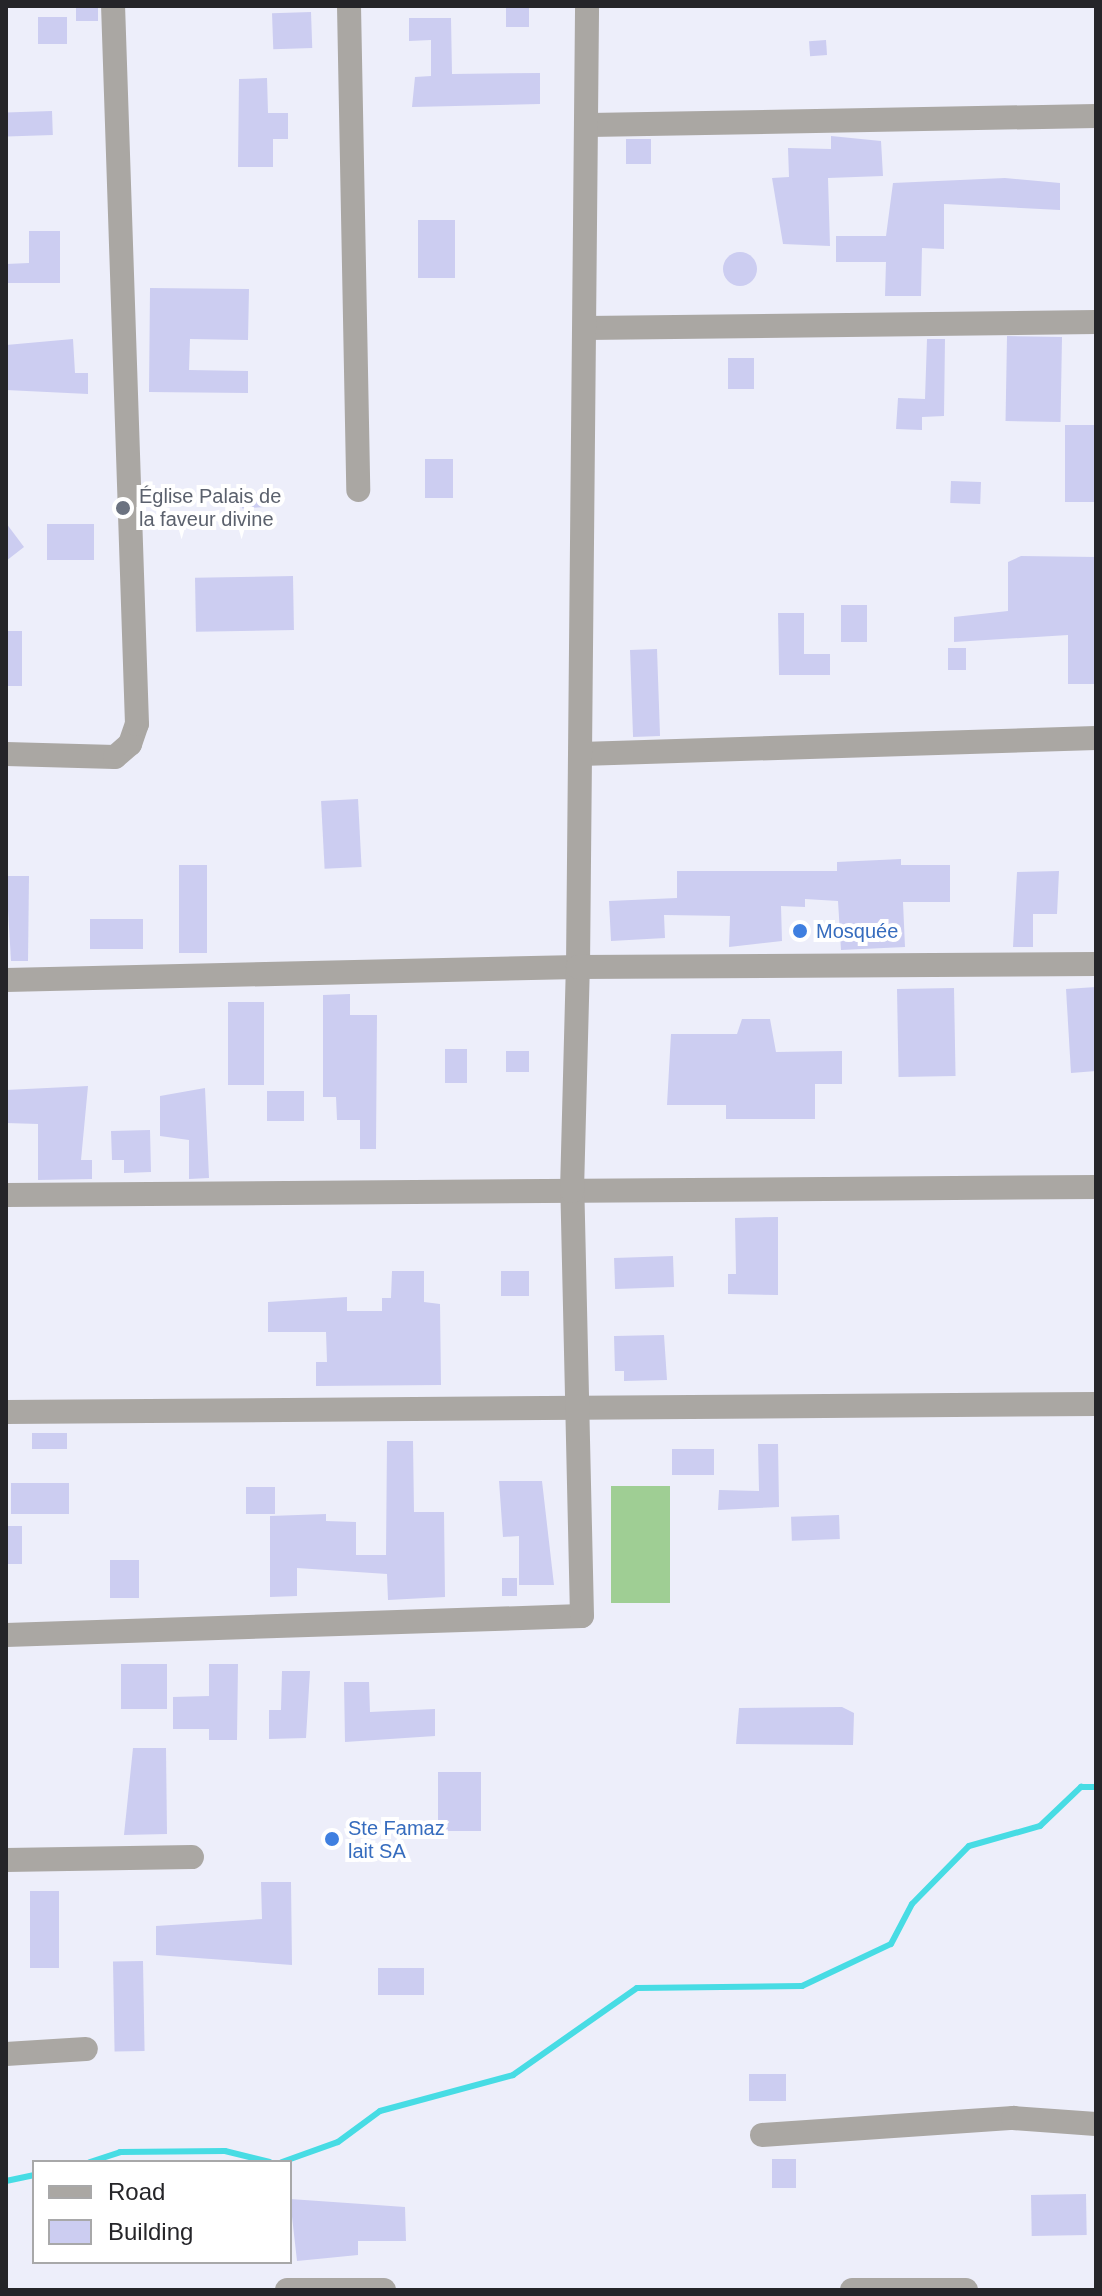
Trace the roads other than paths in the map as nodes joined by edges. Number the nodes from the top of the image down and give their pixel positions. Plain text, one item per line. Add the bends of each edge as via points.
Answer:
1 (113, 6) edge
2 (349, 6) edge
3 (587, 6) edge
4 (1096, 116) edge
5 (589, 125) junction
6 (1096, 322) edge
7 (586, 328) junction
8 (358, 490) dead end
9 (1096, 738) edge
10 (6, 754) edge
11 (581, 754) junction
12 (1096, 964) edge
13 (578, 967) junction
14 (6, 980) edge
15 (1096, 1187) edge
16 (572, 1191) junction
17 (6, 1195) edge
18 (1096, 1404) edge
19 (578, 1407) junction
20 (6, 1412) edge
21 (6, 1635) edge
22 (192, 1857) dead end
23 (6, 1860) edge
24 (86, 2049) dead end
25 (6, 2054) edge
26 (1096, 2124) edge
27 (762, 2135) dead end
28 (287, 2290) edge
29 (384, 2290) edge
30 (852, 2290) edge
31 (966, 2290) edge

1 - 10 street via 137,724 130,744 115,757
2 - 8 street
3 - 5 street
4 - 5 street
5 - 7 street
6 - 7 street
7 - 11 street
9 - 11 street
11 - 13 street
12 - 13 street
13 - 14 street
13 - 16 street
15 - 16 street
16 - 17 street
16 - 19 street
18 - 19 street
19 - 20 street
19 - 21 street via 582,1616
22 - 23 street
24 - 25 street
26 - 27 street via 1013,2118
28 - 29 street
30 - 31 street

